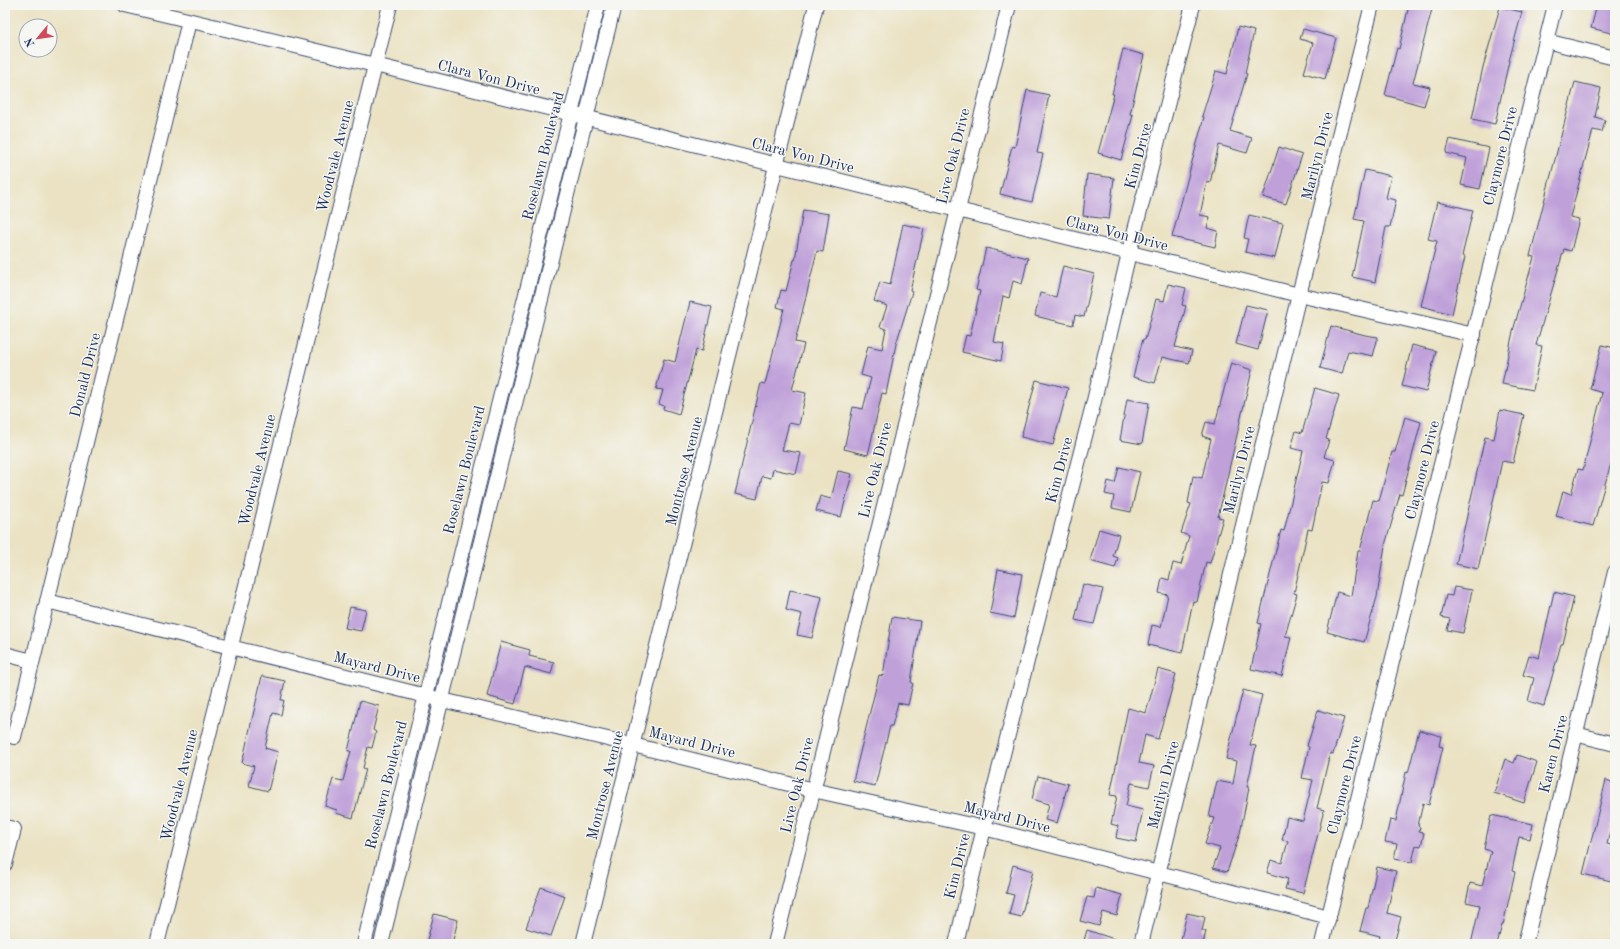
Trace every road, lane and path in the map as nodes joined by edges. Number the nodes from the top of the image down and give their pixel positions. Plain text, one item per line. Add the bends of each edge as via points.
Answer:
1 (125, 5) edge
2 (390, 5) edge
3 (598, 5) edge
4 (614, 5) edge
5 (816, 5) edge
6 (1009, 5) edge
7 (1193, 5) edge
8 (1372, 5) edge
9 (1555, 5) edge
10 (189, 21) junction
11 (1546, 41) junction
12 (1615, 58) edge
13 (375, 66) junction
14 (570, 115) junction
15 (586, 119) junction
16 (777, 167) junction
17 (957, 210) junction
18 (1129, 253) junction
19 (531, 273) junction
20 (546, 277) junction
21 (1299, 296) junction
22 (1474, 335) junction
23 (498, 406) junction
24 (514, 410) junction
25 (463, 546) junction
26 (479, 550) junction
27 (1615, 572) edge
28 (46, 601) junction
29 (230, 648) junction
30 (5, 654) edge
31 (32, 662) junction
32 (425, 696) junction
33 (442, 700) junction
34 (1575, 734) junction
35 (14, 737) dead end
36 (1615, 744) edge
37 (633, 745) junction
38 (813, 790) junction
39 (9, 828) edge
40 (984, 828) junction
41 (5, 864) edge
42 (384, 865) junction
43 (400, 869) junction
44 (1159, 874) junction
45 (1329, 916) junction
46 (157, 944) edge
47 (364, 944) edge
48 (381, 944) edge
49 (584, 944) edge
50 (775, 944) edge
51 (956, 944) edge
52 (1141, 944) edge
53 (1322, 944) edge
54 (1525, 944) edge

1 - 10 street, Clara Von Drive
2 - 13 street, Woodvale Avenue
3 - 14 street, Roselawn Boulevard
4 - 15 street
5 - 16 street, Montrose Avenue
6 - 17 street, Live Oak Drive
7 - 18 street, Kim Drive
8 - 21 street, Marilyn Drive
9 - 11 street, Claymore Drive
10 - 13 street, Clara Von Drive
10 - 28 street, Donald Drive
11 - 12 street
11 - 22 street, Claymore Drive
13 - 14 street, Clara Von Drive
13 - 29 street, Woodvale Avenue
14 - 15 street, Clara Von Drive
14 - 19 street, Roselawn Boulevard
15 - 16 street, Clara Von Drive
15 - 20 street
16 - 17 street, Clara Von Drive
16 - 37 street, Montrose Avenue
17 - 18 street, Clara Von Drive
17 - 38 street, Live Oak Drive
18 - 21 street, Clara Von Drive
18 - 40 street, Kim Drive via 1094,401
19 - 20 street
19 - 23 street, Roselawn Boulevard
20 - 24 street
21 - 22 street, Clara Von Drive
21 - 44 street, Marilyn Drive
22 - 45 street, Claymore Drive
23 - 24 street
23 - 25 street, Roselawn Boulevard
24 - 26 street
25 - 26 street
25 - 32 street, Roselawn Boulevard
26 - 33 street
27 - 34 street, Karen Drive
28 - 29 street, Mayard Drive
28 - 31 street, Donald Drive
29 - 32 street, Mayard Drive
29 - 46 street, Woodvale Avenue
30 - 31 street
31 - 35 street, Donald Drive
32 - 33 street, Mayard Drive
32 - 42 street, Roselawn Boulevard
33 - 37 street, Mayard Drive
33 - 43 street
34 - 36 street
34 - 54 street, Karen Drive
37 - 38 street, Mayard Drive
37 - 49 street, Montrose Avenue
38 - 40 street, Mayard Drive
38 - 50 street, Live Oak Drive
39 - 41 street
40 - 44 street, Mayard Drive
40 - 51 street, Kim Drive
42 - 43 street
42 - 47 street, Roselawn Boulevard
43 - 48 street
44 - 45 street, Mayard Drive
44 - 52 street, Marilyn Drive
45 - 53 street, Claymore Drive

